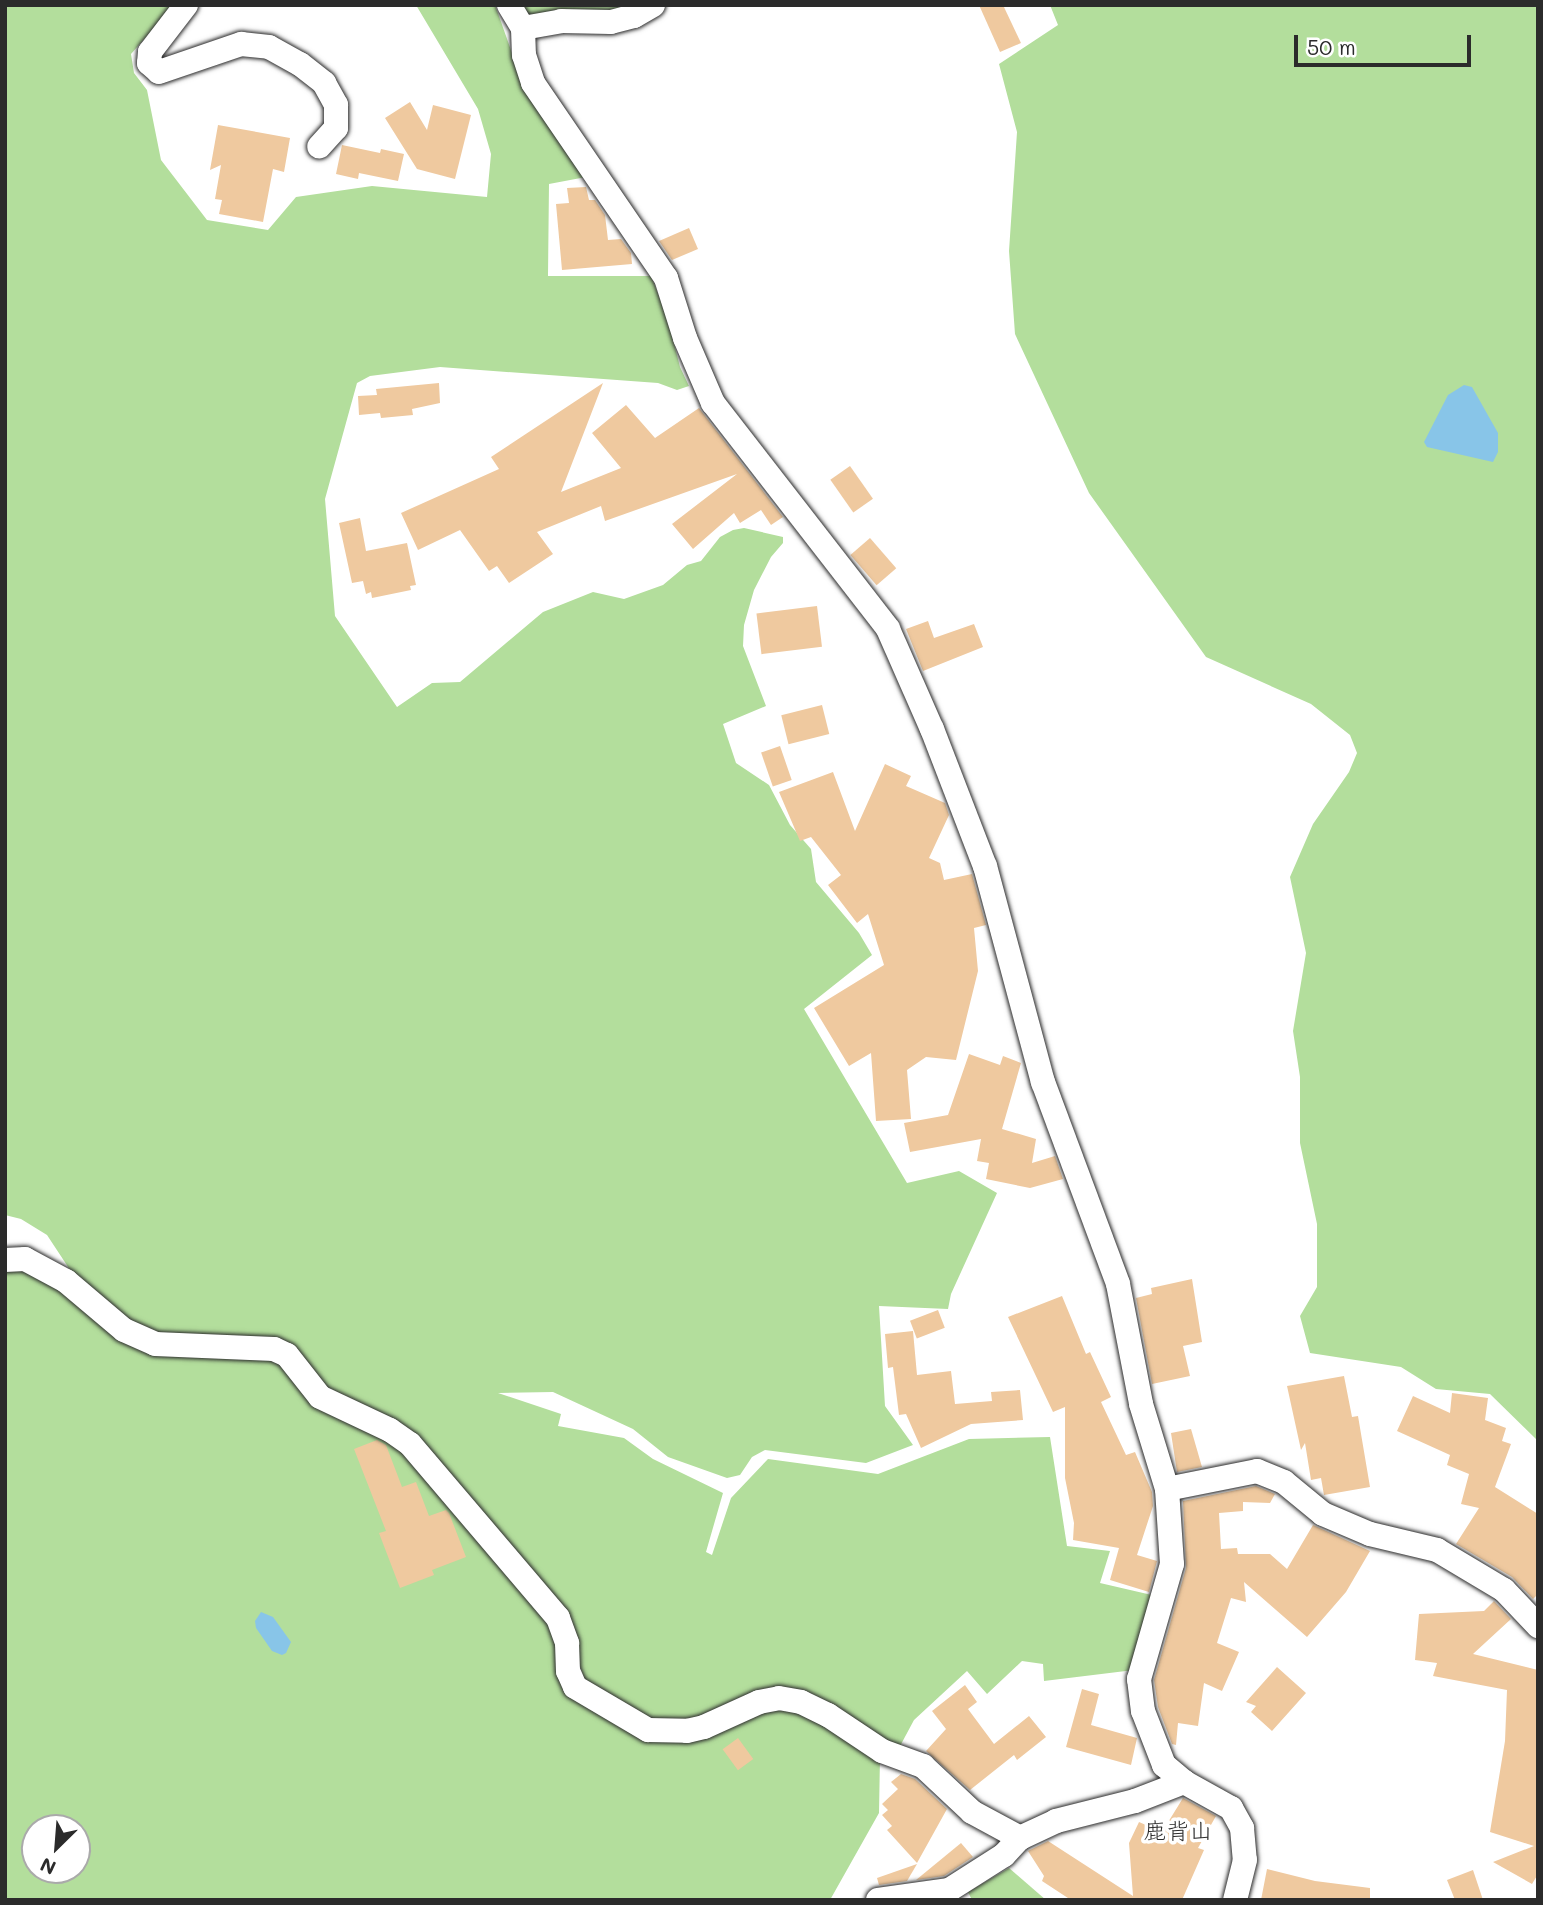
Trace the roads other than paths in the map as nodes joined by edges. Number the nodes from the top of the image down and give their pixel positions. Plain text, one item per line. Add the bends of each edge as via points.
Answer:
1 (187, 5) edge
2 (509, 5) edge
3 (653, 5) edge
4 (523, 28) junction
5 (320, 147) dead end
6 (5, 1261) edge
7 (1167, 1489) junction
8 (1538, 1626) edge
9 (1184, 1782) junction
10 (1020, 1838) junction
11 (878, 1900) edge
12 (1235, 1900) edge

1 - 5 street via 149,52 149,64 159,72 241,44 269,47 324,83 336,105 335,128
2 - 4 street
3 - 4 street via 611,22 561,21
4 - 7 street via 524,55 533,83 666,278 713,403 888,629 905,667 985,866 1043,1082 1118,1284 1141,1404
6 - 10 street via 25,1259 66,1281 124,1331 155,1344 274,1349 287,1355 320,1397 410,1444 558,1618 567,1643 570,1678 582,1693 648,1730 670,1733 704,1727 759,1702 779,1698 801,1702 882,1751 923,1766 972,1812
7 - 8 street via 1257,1471 1284,1482 1323,1514 1370,1534 1437,1550 1504,1590
7 - 9 street via 1172,1564 1139,1679 1152,1740 1164,1765
9 - 10 street via 1135,1801 1056,1821
9 - 12 street via 1231,1808 1242,1828 1245,1860
10 - 11 street via 1004,1855 949,1890

